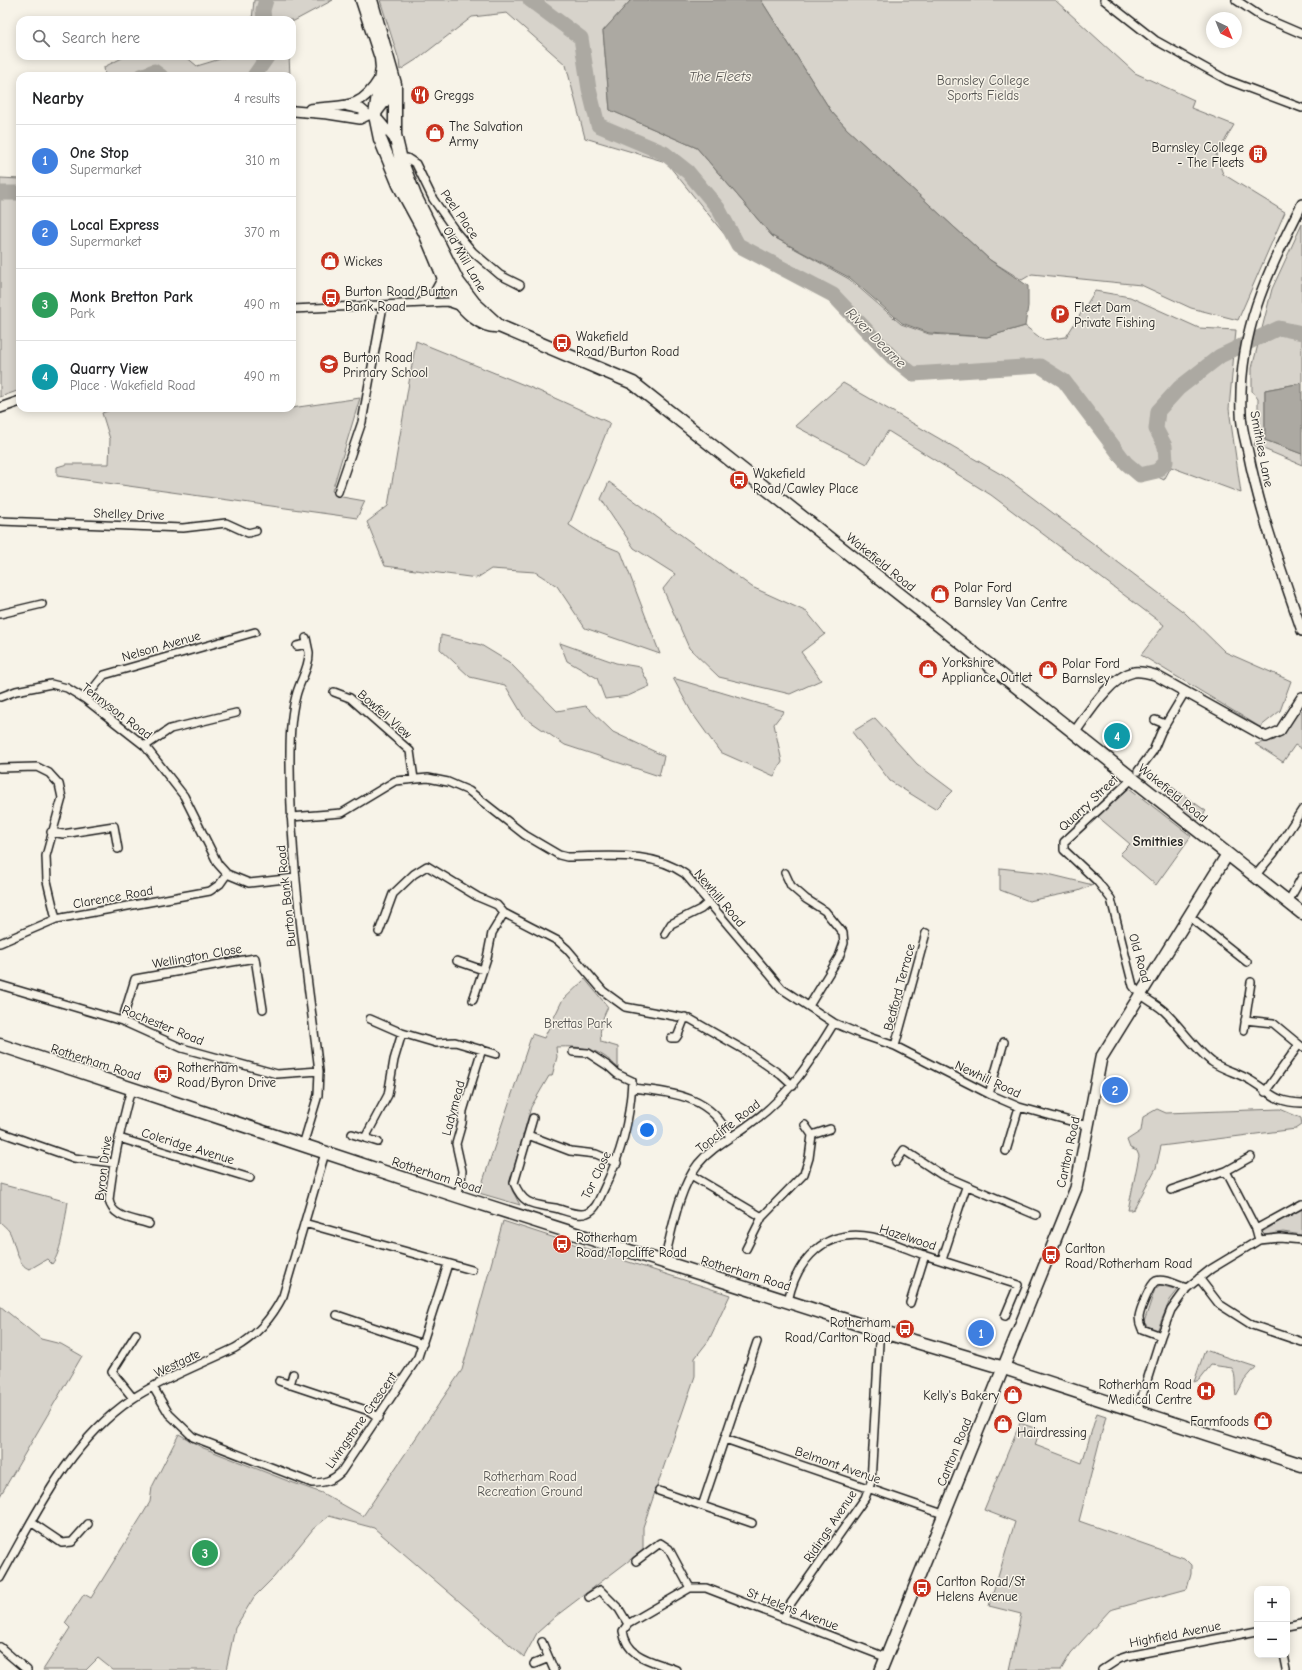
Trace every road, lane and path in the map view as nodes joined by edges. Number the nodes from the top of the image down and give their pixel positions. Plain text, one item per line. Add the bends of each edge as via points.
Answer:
1 (362, 0) edge
2 (371, 0) edge
3 (1104, 0) edge
4 (1236, 0) edge
5 (1302, 34) edge
6 (392, 67) junction
7 (381, 76) junction
8 (348, 106) junction
9 (1302, 108) edge
10 (296, 111) edge
11 (296, 111) edge
12 (371, 115) junction
13 (397, 142) junction
14 (401, 160) junction
15 (390, 166) junction
16 (1302, 204) edge
17 (443, 276) junction
18 (520, 285) dead end
19 (418, 303) junction
20 (383, 306) junction
21 (464, 308) junction
22 (296, 309) edge
23 (499, 326) junction
24 (16, 402) edge
25 (0, 408) edge
26 (338, 492) dead end
27 (0, 521) edge
28 (256, 531) dead end
29 (42, 604) dead end
30 (0, 614) edge
31 (1302, 631) edge
32 (255, 632) dead end
33 (297, 646) dead end
34 (1185, 692) junction
35 (338, 696) dead end
36 (0, 697) edge
37 (1302, 697) edge
38 (85, 699) junction
39 (236, 713) dead end
40 (1155, 720) dead end
41 (1165, 724) junction
42 (1074, 732) junction
43 (145, 746) junction
44 (0, 768) edge
45 (1135, 775) junction
46 (414, 779) junction
47 (1302, 810) edge
48 (291, 818) junction
49 (51, 832) junction
50 (118, 849) dead end
51 (1227, 854) junction
52 (785, 873) dead end
53 (227, 874) junction
54 (1255, 876) junction
55 (1302, 877) edge
56 (295, 878) junction
57 (1097, 880) joint
58 (709, 902) junction
59 (1288, 902) junction
60 (504, 913) junction
61 (1302, 913) edge
62 (1189, 916) junction
63 (56, 919) junction
64 (379, 932) dead end
65 (926, 933) dead end
66 (664, 934) dead end
67 (0, 943) edge
68 (457, 961) dead end
69 (1248, 962) dead end
70 (483, 970) junction
71 (1251, 982) dead end
72 (0, 985) edge
73 (1140, 996) junction
74 (473, 1000) dead end
75 (809, 1006) junction
76 (263, 1009) dead end
77 (685, 1017) junction
78 (370, 1019) dead end
79 (1245, 1020) junction
80 (122, 1021) junction
81 (834, 1023) junction
82 (1244, 1030) dead end
83 (402, 1033) junction
84 (671, 1038) dead end
85 (1004, 1042) dead end
86 (0, 1045) edge
87 (895, 1046) junction
88 (1300, 1047) edge
89 (482, 1049) junction
90 (573, 1052) dead end
91 (496, 1054) dead end
92 (320, 1071) junction
93 (793, 1086) junction
94 (632, 1088) junction
95 (131, 1089) junction
96 (1265, 1092) junction
97 (989, 1094) junction
98 (1302, 1103) edge
99 (1019, 1107) junction
100 (533, 1118) dead end
101 (805, 1125) dead end
102 (1088, 1126) junction
103 (830, 1129) dead end
104 (0, 1132) edge
105 (352, 1134) dead end
106 (528, 1135) junction
107 (812, 1136) junction
108 (730, 1137) junction
109 (119, 1138) junction
110 (365, 1138) junction
111 (378, 1142) dead end
112 (302, 1145) junction
113 (1006, 1151) dead end
114 (325, 1153) junction
115 (1251, 1157) dead end
116 (896, 1162) dead end
117 (113, 1163) junction
118 (617, 1163) junction
119 (1226, 1171) junction
120 (692, 1175) junction
121 (250, 1178) dead end
122 (966, 1187) junction
123 (1171, 1190) dead end
124 (456, 1196) junction
125 (1302, 1204) edge
126 (1036, 1215) dead end
127 (762, 1217) junction
128 (304, 1223) junction
129 (149, 1224) dead end
130 (1256, 1229) junction
131 (1260, 1240) junction
132 (1302, 1240) edge
133 (746, 1249) dead end
134 (925, 1255) junction
135 (942, 1260) junction
136 (664, 1262) junction
137 (448, 1264) junction
138 (472, 1270) dead end
139 (1199, 1278) junction
140 (1187, 1288) junction
141 (788, 1300) junction
142 (910, 1303) dead end
143 (337, 1315) dead end
144 (1005, 1316) dead end
145 (136, 1334) dead end
146 (1161, 1336) junction
147 (757, 1342) dead end
148 (1302, 1342) edge
149 (879, 1343) dead end
150 (423, 1344) junction
151 (1004, 1368) junction
152 (293, 1374) dead end
153 (279, 1381) dead end
154 (290, 1385) junction
155 (153, 1387) junction
156 (133, 1398) junction
157 (1137, 1412) junction
158 (379, 1418) junction
159 (724, 1439) junction
160 (1302, 1465) edge
161 (869, 1489) junction
162 (659, 1491) dead end
163 (702, 1506) junction
164 (943, 1514) junction
165 (31, 1522) junction
166 (752, 1523) dead end
167 (88, 1524) dead end
168 (636, 1561) dead end
169 (0, 1578) edge
170 (690, 1588) junction
171 (589, 1598) dead end
172 (784, 1618) junction
173 (628, 1624) junction
174 (1302, 1624) edge
175 (1290, 1626) edge
176 (1254, 1632) edge
177 (542, 1642) dead end
178 (0, 1646) edge
179 (885, 1657) junction
180 (549, 1658) junction
181 (1284, 1658) edge
182 (534, 1664) dead end
183 (668, 1668) edge
184 (27, 1670) edge
185 (554, 1670) edge
186 (676, 1670) edge
187 (881, 1670) edge
188 (1102, 1670) edge
189 (1286, 1670) edge

1 - 7 main road, Old Mill Lane via 380,58
2 - 6 main road, Old Mill Lane
3 - 9 street via 1156,40 1227,80
4 - 5 street via 1260,16
6 - 12 street via 385,102
6 - 13 main road, Old Mill Lane
7 - 8 street via 368,94 359,102
7 - 12 main road, Old Mill Lane
8 - 11 street
8 - 12 street
10 - 12 street via 360,119
12 - 13 street
12 - 15 main road, Old Mill Lane
13 - 14 main road, Old Mill Lane
14 - 15 street
14 - 18 street, Peel Place via 407,158 416,164 433,199 473,252 500,275
14 - 23 main road, Old Mill Lane via 415,196 463,290
15 - 17 main road, Old Mill Lane via 425,233
16 - 31 street, Smithies Lane via 1261,288 1243,359 1240,414 1254,482
17 - 19 street via 432,296
17 - 21 main road, Old Mill Lane
19 - 20 street
19 - 21 street via 447,302
20 - 22 street
20 - 26 street via 362,422
21 - 23 main road, Old Mill Lane via 484,324
23 - 42 main road, Wakefield Road via 633,383
24 - 25 street
27 - 28 street, Shelley Drive via 183,528 226,523 248,533
29 - 30 street
32 - 38 street, Nelson Avenue via 104,675
33 - 48 street, Burton Bank Road via 306,641 309,653 292,715
34 - 37 street via 1266,736 1280,731
34 - 41 street
34 - 42 street via 1155,675 1134,672 1124,676 1108,689
35 - 46 street, Bowfell View via 350,698 410,751
36 - 38 street, Tennyson Road via 51,684 67,688
38 - 43 street, Tennyson Road
39 - 43 street via 170,729
40 - 41 street
41 - 45 street via 1153,751
42 - 45 main road, Wakefield Road
43 - 53 street, Tennyson Road via 184,796 218,864
44 - 49 street via 37,767 49,773 59,784 62,798
45 - 51 main road, Wakefield Road
45 - 57 street, Quarry Street via 1064,842 1064,850
46 - 48 street, Newhill Road via 395,781 342,813
46 - 58 street, Newhill Road via 428,778 448,782 469,791 525,835 559,855 641,858 673,866 685,874
47 - 54 street via 1274,853
48 - 56 street, Burton Bank Road
49 - 50 street via 63,834 114,826
49 - 63 street via 46,856 47,881
51 - 54 main road, Wakefield Road
51 - 62 main road, Carlton Road
52 - 75 street via 792,886 806,900 825,911 843,933 844,943 839,957
53 - 56 street via 249,882
53 - 63 street, Clarence Road via 220,884 210,891
54 - 59 main road, Wakefield Road
55 - 59 street
56 - 92 street, Burton Bank Road
57 - 73 street, Old Road via 1111,899 1130,978
58 - 66 street via 701,909 671,924
58 - 75 street, Newhill Road via 773,980 782,989
59 - 61 main road, Wakefield Road
60 - 64 street via 497,905 478,897 427,866 414,874 393,894
60 - 70 street via 492,933
60 - 77 street via 558,941 568,949 603,991 625,1007
62 - 69 street
62 - 73 main road, Carlton Road
63 - 67 street, Clarence Road
65 - 87 street, Bedford Terrace
68 - 70 street
70 - 74 street
71 - 79 street
72 - 80 street, Rochester Road
73 - 96 street, Old Road via 1164,1012 1212,1062 1254,1082
73 - 102 main road, Carlton Road via 1101,1058
75 - 81 street, Newhill Road
76 - 80 street, Wellington Close via 255,958 135,980
77 - 84 street via 676,1038
77 - 93 street via 746,1051
78 - 83 street
79 - 82 street
79 - 88 street via 1273,1023
80 - 92 street, Rochester Road via 182,1048 277,1074
81 - 87 street, Newhill Road
81 - 93 street, Topcliffe Road
83 - 89 street via 436,1043 455,1042
83 - 110 street via 388,1095
85 - 97 street
86 - 95 main road, Rotherham Road
87 - 97 street, Newhill Road
88 - 96 street
89 - 91 street
89 - 124 street, Ladymead via 456,1144 462,1171
90 - 94 street via 588,1053 617,1074 632,1081
92 - 112 street, Burton Bank Road via 318,1095
93 - 108 street, Topcliffe Road via 751,1124
94 - 108 street via 670,1092 701,1104 716,1115
94 - 118 street, Tor Close via 624,1142
95 - 109 street, Byron Drive
95 - 112 main road, Rotherham Road
96 - 98 street, Old Road via 1288,1103
97 - 99 street, Newhill Road
99 - 102 street, Newhill Road
99 - 113 street
100 - 106 street, Tor Close
101 - 107 street
102 - 151 main road, Carlton Road via 1076,1188
103 - 107 street
104 - 117 street via 74,1158
105 - 110 street
106 - 118 street via 570,1151 596,1154
106 - 118 street, Tor Close via 514,1183 520,1196 529,1203 581,1214 588,1213 595,1207
107 - 127 street via 804,1174
108 - 120 street, Topcliffe Road via 711,1151
109 - 117 street, Byron Drive
109 - 121 street, Coleridge Avenue
110 - 111 street
112 - 114 main road, Rotherham Road
114 - 124 main road, Rotherham Road
114 - 128 street, Westgate
115 - 119 street
116 - 122 street via 904,1150
117 - 129 street, Byron Drive via 109,1200 112,1209 115,1213
119 - 123 street
119 - 130 street
120 - 127 street
120 - 136 street, Topcliffe Road via 678,1207
122 - 126 street
122 - 135 street
124 - 136 main road, Rotherham Road
125 - 130 street
127 - 133 street
128 - 137 street
128 - 155 street, Westgate via 283,1296 265,1325 235,1348
130 - 131 street
131 - 132 street
131 - 139 street
134 - 135 street, Hazelwood
134 - 141 street, Hazelwood via 872,1237 845,1235 835,1238 813,1251 804,1260 797,1270
134 - 142 street
135 - 144 street, Hazelwood via 1018,1285
136 - 141 main road, Rotherham Road
137 - 138 street
137 - 150 street, Livingstone Crescent
139 - 140 street
139 - 148 street via 1219,1304 1252,1325
140 - 146 street via 1171,1310
140 - 146 street via 1161,1280 1151,1285 1139,1322 1142,1329
141 - 151 main road, Rotherham Road via 886,1333
143 - 150 street
145 - 156 street via 112,1372
146 - 157 street
147 - 159 street
149 - 161 street, Ridings Avenue
150 - 158 street, Livingstone Crescent via 418,1357
151 - 157 main road, Rotherham Road
151 - 164 main road, Carlton Road
152 - 154 street
153 - 154 street
154 - 158 street via 369,1411
155 - 156 street, Westgate
155 - 158 street, Livingstone Crescent via 169,1414 193,1437 312,1483 333,1480
156 - 165 street, Westgate via 87,1439 62,1470
157 - 160 main road, Rotherham Road
159 - 161 street, Belmont Avenue
159 - 163 street
161 - 164 street, Belmont Avenue
161 - 172 street, Ridings Avenue via 789,1606
162 - 163 street
163 - 166 street
164 - 179 main road, Carlton Road
165 - 167 street via 62,1543 72,1542
165 - 169 street, Westgate
168 - 170 street via 660,1543 669,1549
170 - 172 street, St Helens Avenue via 706,1588
170 - 173 street
171 - 173 street via 600,1590 619,1609
172 - 179 street, St Helens Avenue
173 - 183 street via 623,1631 631,1651
174 - 175 street
176 - 188 street, Highfield Avenue via 1128,1656
177 - 180 street
178 - 184 street
179 - 187 main road, Carlton Road
180 - 182 street
180 - 185 street
181 - 189 street
183 - 186 street

